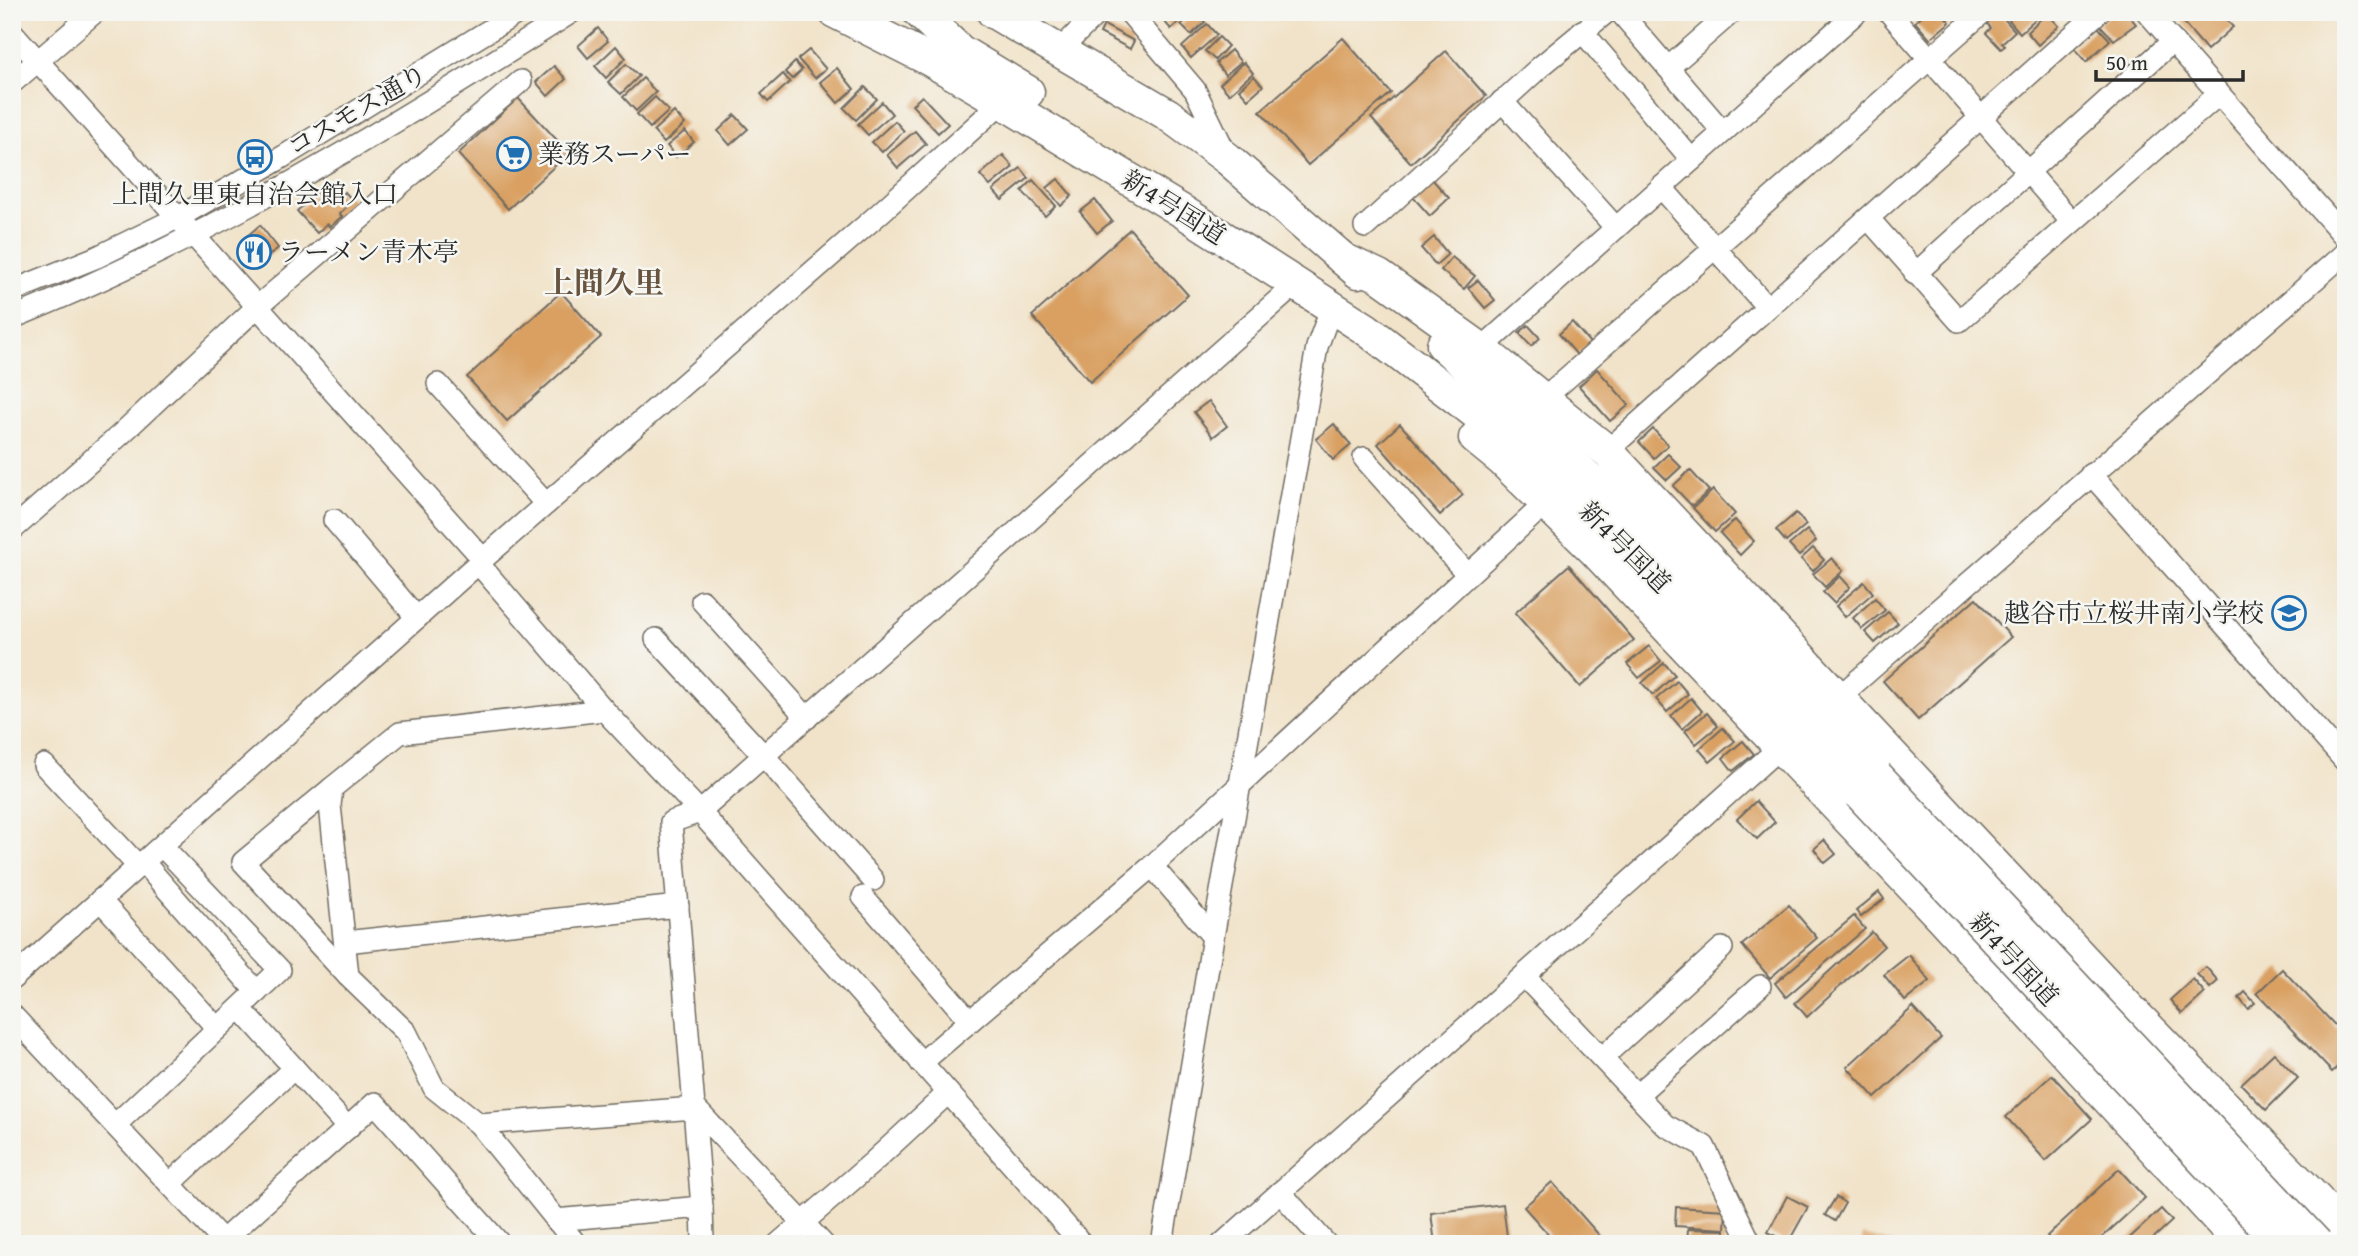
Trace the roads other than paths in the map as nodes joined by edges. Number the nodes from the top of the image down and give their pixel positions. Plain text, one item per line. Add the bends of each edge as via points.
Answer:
1 (95, 12) edge
2 (519, 12) edge
3 (572, 12) edge
4 (835, 12) edge
5 (919, 12) edge
6 (993, 12) edge
7 (1098, 12) edge
8 (1129, 12) edge
9 (1732, 12) edge
10 (1857, 12) edge
11 (1889, 12) edge
12 (1983, 12) edge
13 (2099, 12) edge
14 (2147, 12) edge
15 (1608, 13) edge
16 (1582, 31) junction
17 (12, 32) edge
18 (2173, 41) junction
19 (1060, 50) junction
20 (1930, 59) junction
21 (38, 61) junction
22 (1668, 68) junction
23 (522, 81) dead end
24 (12, 83) edge
25 (2219, 94) junction
26 (1502, 101) junction
27 (1002, 102) junction
28 (1980, 117) junction
29 (1723, 132) junction
30 (1228, 159) junction
31 (1692, 160) junction
32 (2029, 172) junction
33 (1661, 187) junction
34 (1144, 188) junction
35 (179, 217) junction
36 (1868, 218) junction
37 (2071, 221) junction
38 (1365, 227) dead end
39 (1616, 228) junction
40 (194, 234) junction
41 (2346, 238) edge
42 (1715, 248) junction
43 (2346, 252) edge
44 (1343, 259) junction
45 (1916, 274) junction
46 (1295, 285) junction
47 (12, 290) edge
48 (1332, 306) junction
49 (257, 307) junction
50 (1767, 307) junction
51 (12, 318) edge
52 (1366, 329) junction
53 (1481, 349) junction
54 (438, 384) dead end
55 (1543, 399) junction
56 (1607, 452) junction
57 (1364, 458) dead end
58 (2091, 474) junction
59 (546, 504) junction
60 (1545, 504) junction
61 (334, 520) dead end
62 (12, 530) edge
63 (480, 561) junction
64 (1468, 575) junction
65 (702, 601) dead end
66 (417, 618) junction
67 (656, 639) dead end
68 (1839, 697) junction
69 (604, 710) junction
70 (807, 718) junction
71 (1780, 747) junction
72 (764, 756) junction
73 (2346, 762) edge
74 (44, 765) dead end
75 (1242, 781) junction
76 (1868, 784) junction
77 (331, 788) junction
78 (700, 813) junction
79 (162, 846) junction
80 (141, 865) junction
81 (1152, 866) junction
82 (1997, 867) junction
83 (100, 900) junction
84 (678, 906) junction
85 (1941, 917) junction
86 (1213, 937) junction
87 (345, 942) junction
88 (1721, 948) dead end
89 (348, 976) junction
90 (1525, 977) junction
91 (12, 979) edge
92 (1760, 986) dead end
93 (257, 992) junction
94 (240, 1008) junction
95 (12, 1015) edge
96 (970, 1021) junction
97 (217, 1028) junction
98 (2173, 1054) junction
99 (1602, 1058) junction
100 (921, 1063) junction
101 (294, 1068) junction
102 (948, 1093) junction
103 (1637, 1095) junction
104 (2115, 1107) junction
105 (695, 1108) junction
106 (479, 1124) junction
107 (115, 1125) junction
108 (348, 1128) junction
109 (170, 1184) junction
110 (1280, 1192) junction
111 (2317, 1200) junction
112 (702, 1207) junction
113 (2346, 1217) edge
114 (555, 1220) junction
115 (803, 1222) junction
116 (2222, 1230) edge
117 (2346, 1234) edge
118 (703, 1240) dead end
119 (221, 1242) edge
120 (500, 1244) edge
121 (576, 1244) edge
122 (778, 1244) edge
123 (823, 1244) edge
124 (1082, 1244) edge
125 (1161, 1244) edge
126 (1222, 1244) edge
127 (1326, 1244) edge
128 (1751, 1244) edge
129 (2241, 1244) edge
130 (2282, 1244) edge
131 (2316, 1244) edge

1 - 21 street
2 - 35 street, コスモス通り
3 - 40 street, コスモス通り via 381,131
4 - 27 highway, 新4号国道
5 - 34 highway via 960,51 1112,148
6 - 19 highway, 新4号国道
7 - 19 street
8 - 30 street via 1195,90
9 - 22 street
10 - 29 street
11 - 20 street
12 - 20 street
13 - 28 street
14 - 18 street
15 - 16 street
15 - 22 street
16 - 26 street
16 - 31 street
17 - 21 street
18 - 25 street
18 - 32 street
19 - 30 highway, 新4号国道 via 1167,114
20 - 28 street
20 - 42 street
21 - 24 street
21 - 35 street
22 - 29 street
23 - 49 street
25 - 37 street
25 - 41 street
26 - 38 street
26 - 39 street
27 - 34 highway, 新4号国道
27 - 59 street
28 - 32 street
28 - 36 street
29 - 31 street
30 - 44 highway, 新4号国道
31 - 33 street
32 - 37 street
32 - 45 street
33 - 39 street
33 - 42 street
34 - 46 highway, 新4号国道
35 - 40 street
35 - 47 street, コスモス通り via 97,257
36 - 45 street
36 - 50 street
37 - 45 street via 1959,321
39 - 53 street
40 - 49 street
40 - 51 street, コスモス通り
42 - 50 street
42 - 55 street
43 - 58 street
44 - 53 highway via 1379,276
44 - 76 highway, 新4号国道 via 1613,500
46 - 48 highway, 新4号国道
46 - 70 street
48 - 52 highway, 新4号国道
48 - 75 street via 1317,348
49 - 62 street
49 - 63 street
50 - 56 street
52 - 60 highway via 1401,373 1502,460
52 - 76 highway, 新4号国道 via 1519,446
53 - 55 highway
54 - 59 street
55 - 56 highway
56 - 68 highway
57 - 64 street
58 - 68 street
58 - 73 street
59 - 63 street
60 - 64 street
60 - 71 highway
61 - 66 street
63 - 66 street
63 - 69 street
64 - 75 street
65 - 70 street
66 - 79 street
67 - 72 street
68 - 82 highway
69 - 77 street via 400,733
69 - 78 street
70 - 72 street
71 - 85 highway
71 - 90 street
72 - 78 street
72 - 96 street
74 - 80 street
75 - 81 street
75 - 86 street
76 - 130 highway, 新4号国道, bridge
76 - 131 highway, 新4号国道, bridge
77 - 87 street
77 - 89 street via 243,862
78 - 84 street via 671,822
78 - 100 street
79 - 80 street
79 - 93 street via 280,970
80 - 83 street
80 - 93 street
81 - 86 street
81 - 96 street
82 - 85 street
82 - 98 highway
83 - 91 street
83 - 97 street
84 - 87 street
84 - 105 street
85 - 104 highway
86 - 125 street
87 - 89 street
88 - 99 street
89 - 106 street via 406,1032 434,1088
90 - 99 street
90 - 110 street
92 - 103 street
93 - 94 street
94 - 97 street
94 - 101 street
95 - 107 street
96 - 100 street
97 - 107 street
98 - 104 street
98 - 111 highway
99 - 103 street
100 - 102 street
101 - 108 street
101 - 109 street
102 - 115 street
102 - 124 street
103 - 128 street via 1665,1125 1704,1146
104 - 116 highway
105 - 106 street
105 - 112 street
105 - 115 street
106 - 114 street
107 - 109 street
108 - 119 street
108 - 120 street via 375,1103
109 - 119 street
110 - 126 street
110 - 127 street
111 - 113 highway
111 - 117 highway
112 - 114 street
112 - 118 street
114 - 121 street
115 - 122 street
115 - 123 street
116 - 129 highway

